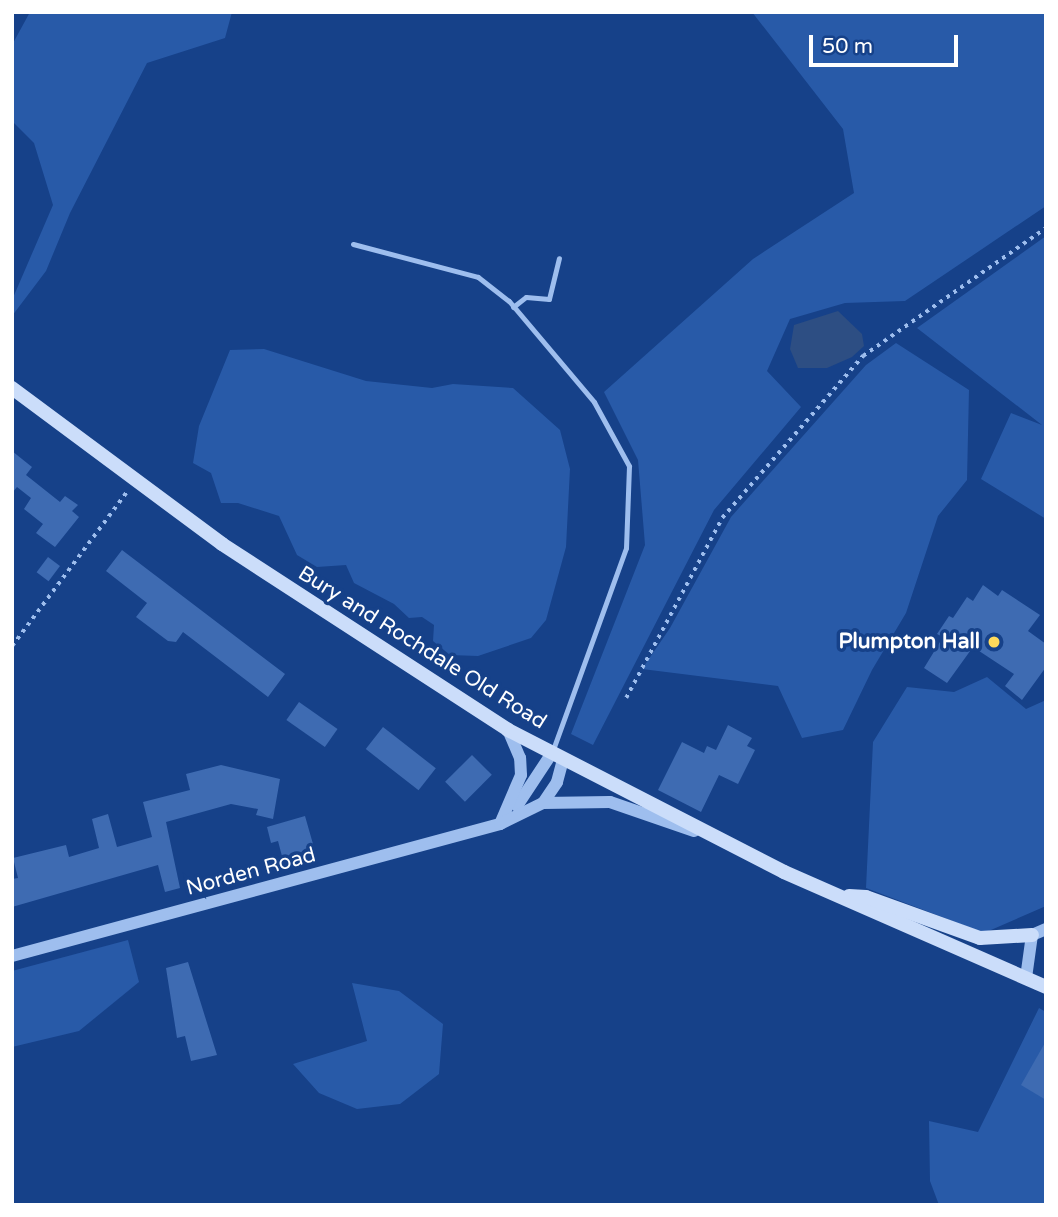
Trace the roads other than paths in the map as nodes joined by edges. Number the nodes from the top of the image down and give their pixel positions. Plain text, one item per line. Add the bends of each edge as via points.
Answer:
1 (353, 244) dead end
2 (559, 258) dead end
3 (513, 307) junction
4 (12, 388) edge
5 (508, 730) junction
6 (557, 756) junction
7 (543, 803) junction
8 (500, 824) junction
9 (714, 838) junction
10 (837, 895) junction
11 (1046, 929) edge
12 (1032, 935) junction
13 (12, 956) edge
14 (1026, 978) junction
15 (1046, 987) edge

1 - 3 lane via 478,277
2 - 3 lane via 549,299 526,297
3 - 6 lane via 594,402 629,467 626,548
4 - 5 main road, Bury and Rochdale Old Road via 291,591
5 - 6 main road, Bury and Rochdale Old Road
5 - 8 street via 520,758 521,775
6 - 7 street via 557,782
6 - 8 street
6 - 9 main road, Bury and Rochdale Old Road
7 - 8 street, Norden Road
7 - 9 street via 610,802
8 - 13 street, Norden Road
9 - 10 main road, Bury and Rochdale Old Road
10 - 12 main road, Bury and Rochdale Old Road via 866,897 980,938
10 - 14 main road, Bury and Rochdale Old Road
11 - 12 street
12 - 14 street
14 - 15 main road, Bury and Rochdale Old Road

